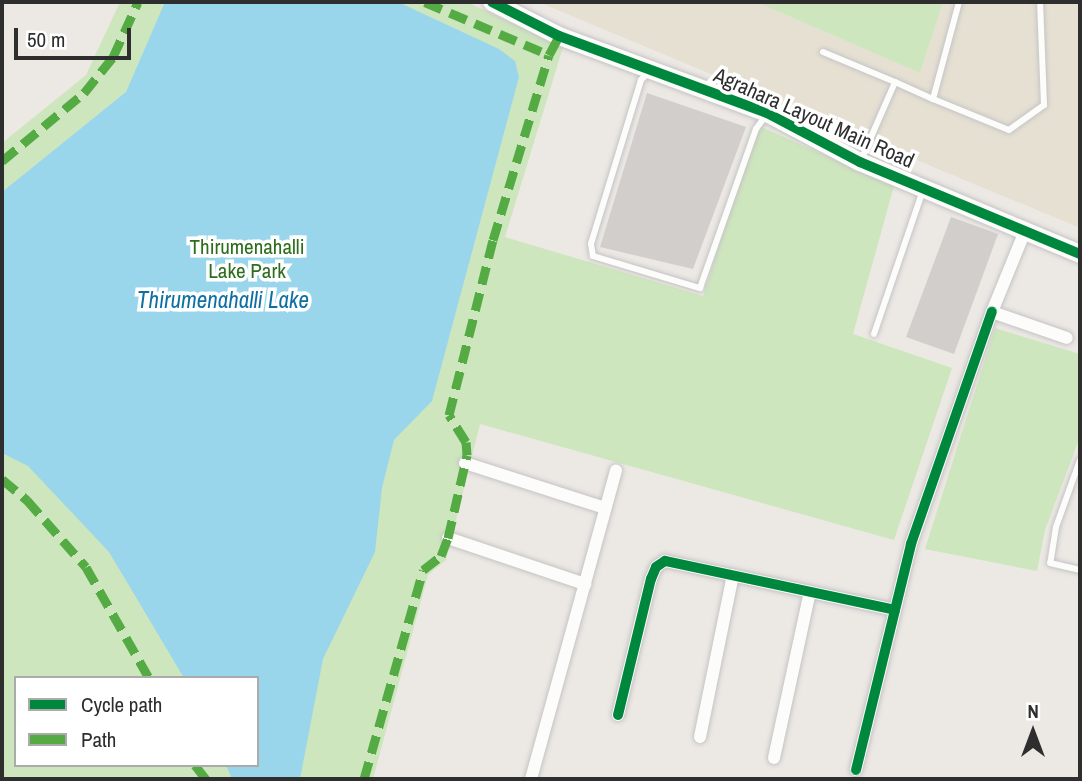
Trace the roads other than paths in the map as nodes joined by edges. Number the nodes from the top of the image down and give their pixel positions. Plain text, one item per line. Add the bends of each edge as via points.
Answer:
1 (492, 2) edge
2 (959, 2) edge
3 (1040, 2) edge
4 (509, 6) edge
5 (823, 52) dead end
6 (652, 68) junction
7 (895, 82) junction
8 (933, 99) junction
9 (768, 113) junction
10 (860, 162) junction
11 (923, 188) junction
12 (1024, 230) junction
13 (1080, 254) edge
14 (992, 312) junction
15 (874, 334) dead end
16 (1067, 338) dead end
17 (1080, 460) edge
18 (466, 463) dead end
19 (616, 470) dead end
20 (605, 509) junction
21 (447, 538) dead end
22 (1080, 570) edge
23 (733, 575) junction
24 (584, 584) junction
25 (810, 592) junction
26 (895, 610) junction
27 (618, 715) dead end
28 (700, 737) dead end
29 (774, 758) dead end
30 (856, 770) dead end
31 (531, 779) edge

1 - 4 street, Agrahara Layout Main Road
2 - 8 lane
3 - 8 lane via 1044,105 1009,130
4 - 6 street, Agrahara Layout Main Road via 559,36
5 - 7 lane
6 - 9 street, Agrahara Layout Main Road
6 - 9 lane via 641,80 591,244 593,256 700,288 756,129
7 - 8 lane
7 - 10 lane
9 - 10 street, Agrahara Layout Main Road
10 - 11 street, Agrahara Layout Main Road
11 - 12 street, Agrahara Layout Main Road
11 - 15 lane
12 - 13 street, Agrahara Layout Main Road
12 - 14 street
14 - 16 street
14 - 26 street via 952,418
17 - 22 lane via 1056,527 1049,563
18 - 20 street
19 - 20 street
20 - 24 street
21 - 24 street
23 - 25 street
23 - 27 street via 676,561 656,567
23 - 28 street
24 - 31 street
25 - 26 street
25 - 29 street
26 - 30 street

